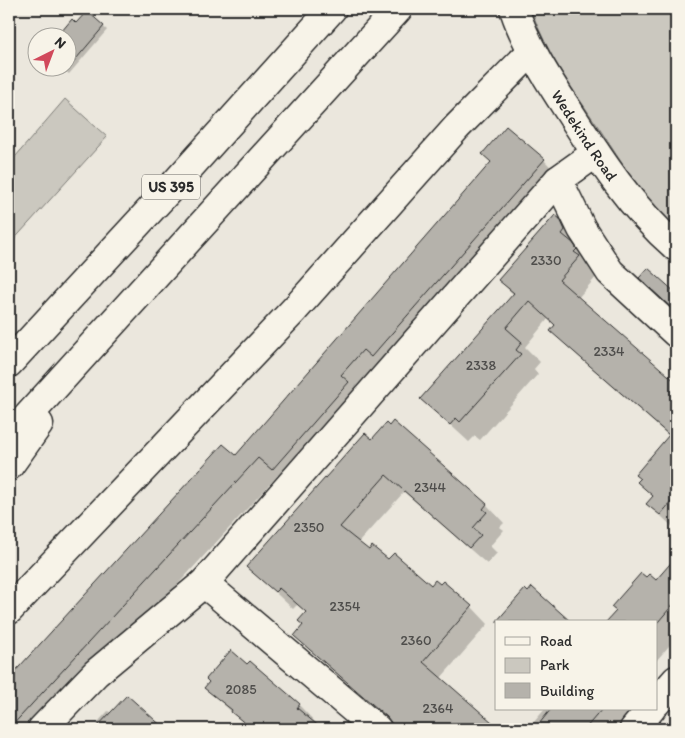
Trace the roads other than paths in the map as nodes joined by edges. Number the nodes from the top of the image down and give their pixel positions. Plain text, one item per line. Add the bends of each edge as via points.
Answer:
1 (332, 9) edge
2 (398, 9) edge
3 (514, 9) edge
4 (532, 50) junction
5 (596, 154) junction
6 (558, 180) junction
7 (676, 247) edge
8 (108, 329) junction
9 (676, 333) edge
10 (9, 363) edge
11 (9, 437) edge
12 (9, 466) edge
13 (204, 583) junction
14 (9, 610) edge
15 (676, 680) edge
16 (658, 701) edge
17 (650, 710) edge
18 (42, 729) edge
19 (377, 729) edge
20 (634, 729) edge

1 - 10 main road, US 395
2 - 8 main road, US 395
3 - 4 main road, Wedekind Road
4 - 5 main road, Wedekind Road
4 - 14 main road via 457,127 295,309
5 - 6 main road
5 - 7 main road, Wedekind Road via 638,210
6 - 9 main road via 582,229 610,272
6 - 13 main road
8 - 11 main road, US 395
8 - 12 main road
13 - 18 main road via 96,673
13 - 19 main road
15 - 16 main road
17 - 20 main road

